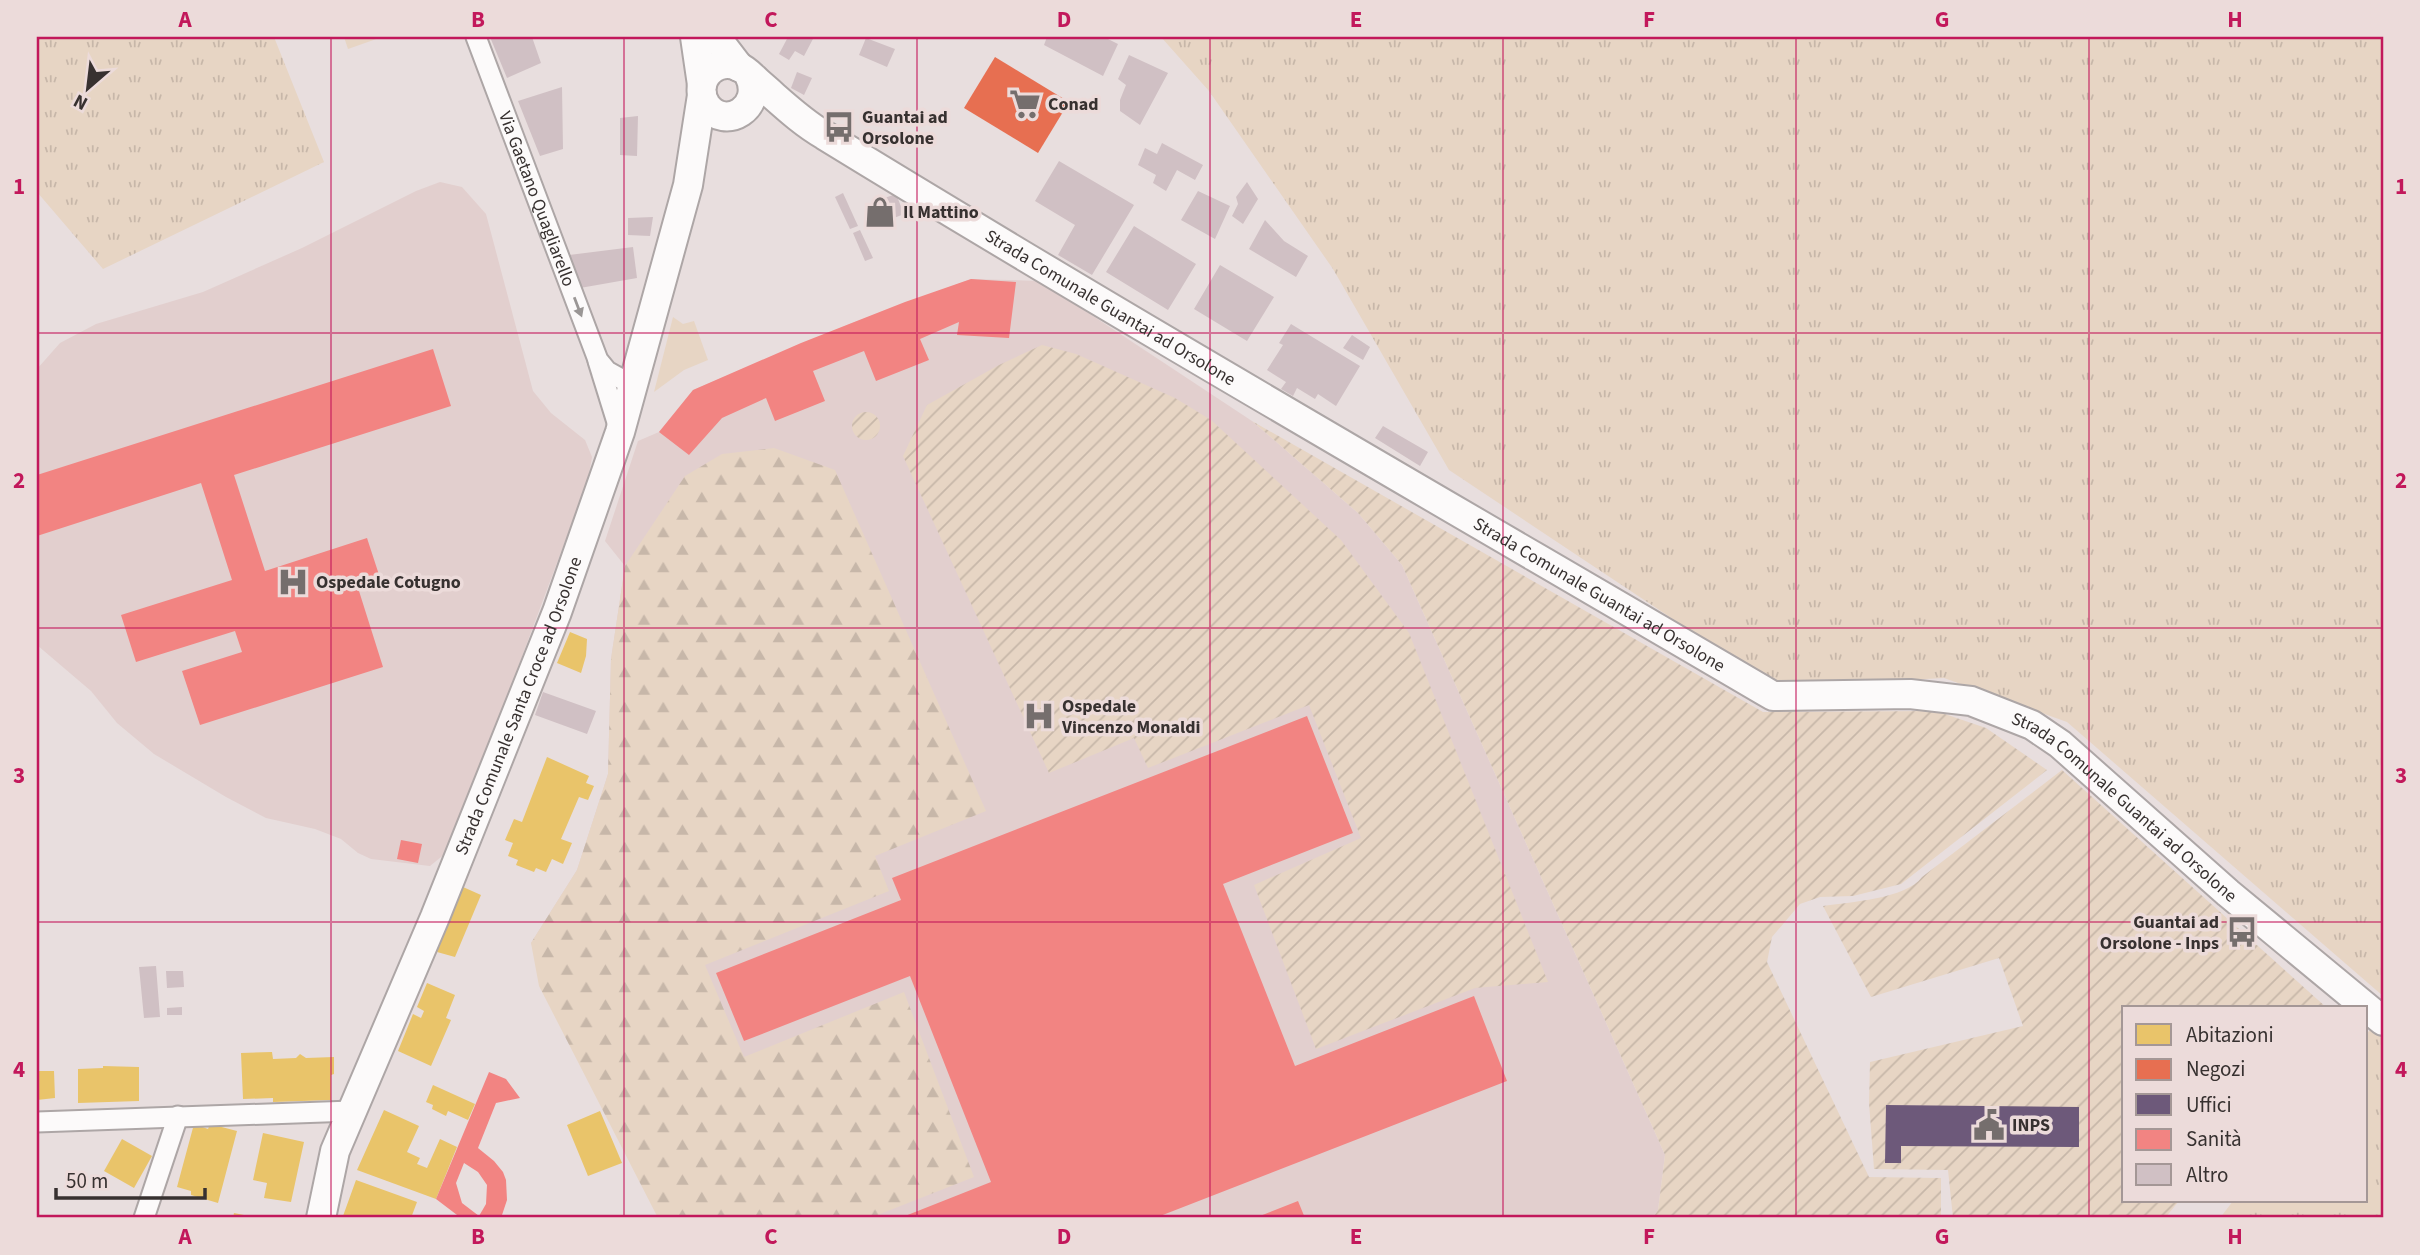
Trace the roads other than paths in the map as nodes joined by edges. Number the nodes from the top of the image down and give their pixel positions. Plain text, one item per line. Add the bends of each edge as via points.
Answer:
1 (476, 37) edge
2 (695, 37) edge
3 (716, 37) edge
4 (744, 71) junction
5 (702, 90) junction
6 (737, 114) junction
7 (804, 123) junction
8 (688, 185) junction
9 (598, 360) junction
10 (634, 386) junction
11 (620, 432) junction
12 (2365, 1006) edge
13 (2368, 1009) edge
14 (2383, 1021) edge
15 (352, 1111) junction
16 (178, 1116) junction
17 (37, 1122) edge
18 (144, 1218) edge
19 (321, 1218) edge

1 -> 9 street, Via Gaetano Quagliarello
2 - 5 street, Strada Comunale Santa Croce ad Orsolone
3 - 4 street, Strada Comunale Guantai ad Orsolone
4 - 5 street via 732,64 716,66
4 - 6 street via 754,85 754,96
4 - 7 street, Strada Comunale Guantai ad Orsolone
5 - 6 street via 713,111
5 - 8 street, Strada Comunale Santa Croce ad Orsolone
6 - 7 street, Strada Comunale Guantai ad Orsolone via 758,112
6 - 8 street, Strada Comunale Santa Croce ad Orsolone via 698,164
7 - 12 street, Strada Comunale Guantai ad Orsolone via 976,229 1773,696 1910,695 1971,701 2032,725 2060,744
8 - 10 street, Strada Comunale Santa Croce ad Orsolone
9 - 10 street via 607,371
9 - 11 street, Via Gaetano Quagliarello
10 - 11 street, Strada Comunale Santa Croce ad Orsolone
11 - 15 street, Strada Comunale Santa Croce ad Orsolone via 557,612
13 - 14 street, Strada Comunale Guantai ad Orsolone
15 - 16 street
15 - 19 street, Strada Comunale Santa Croce ad Orsolone via 335,1151
16 - 17 street
16 - 18 street

